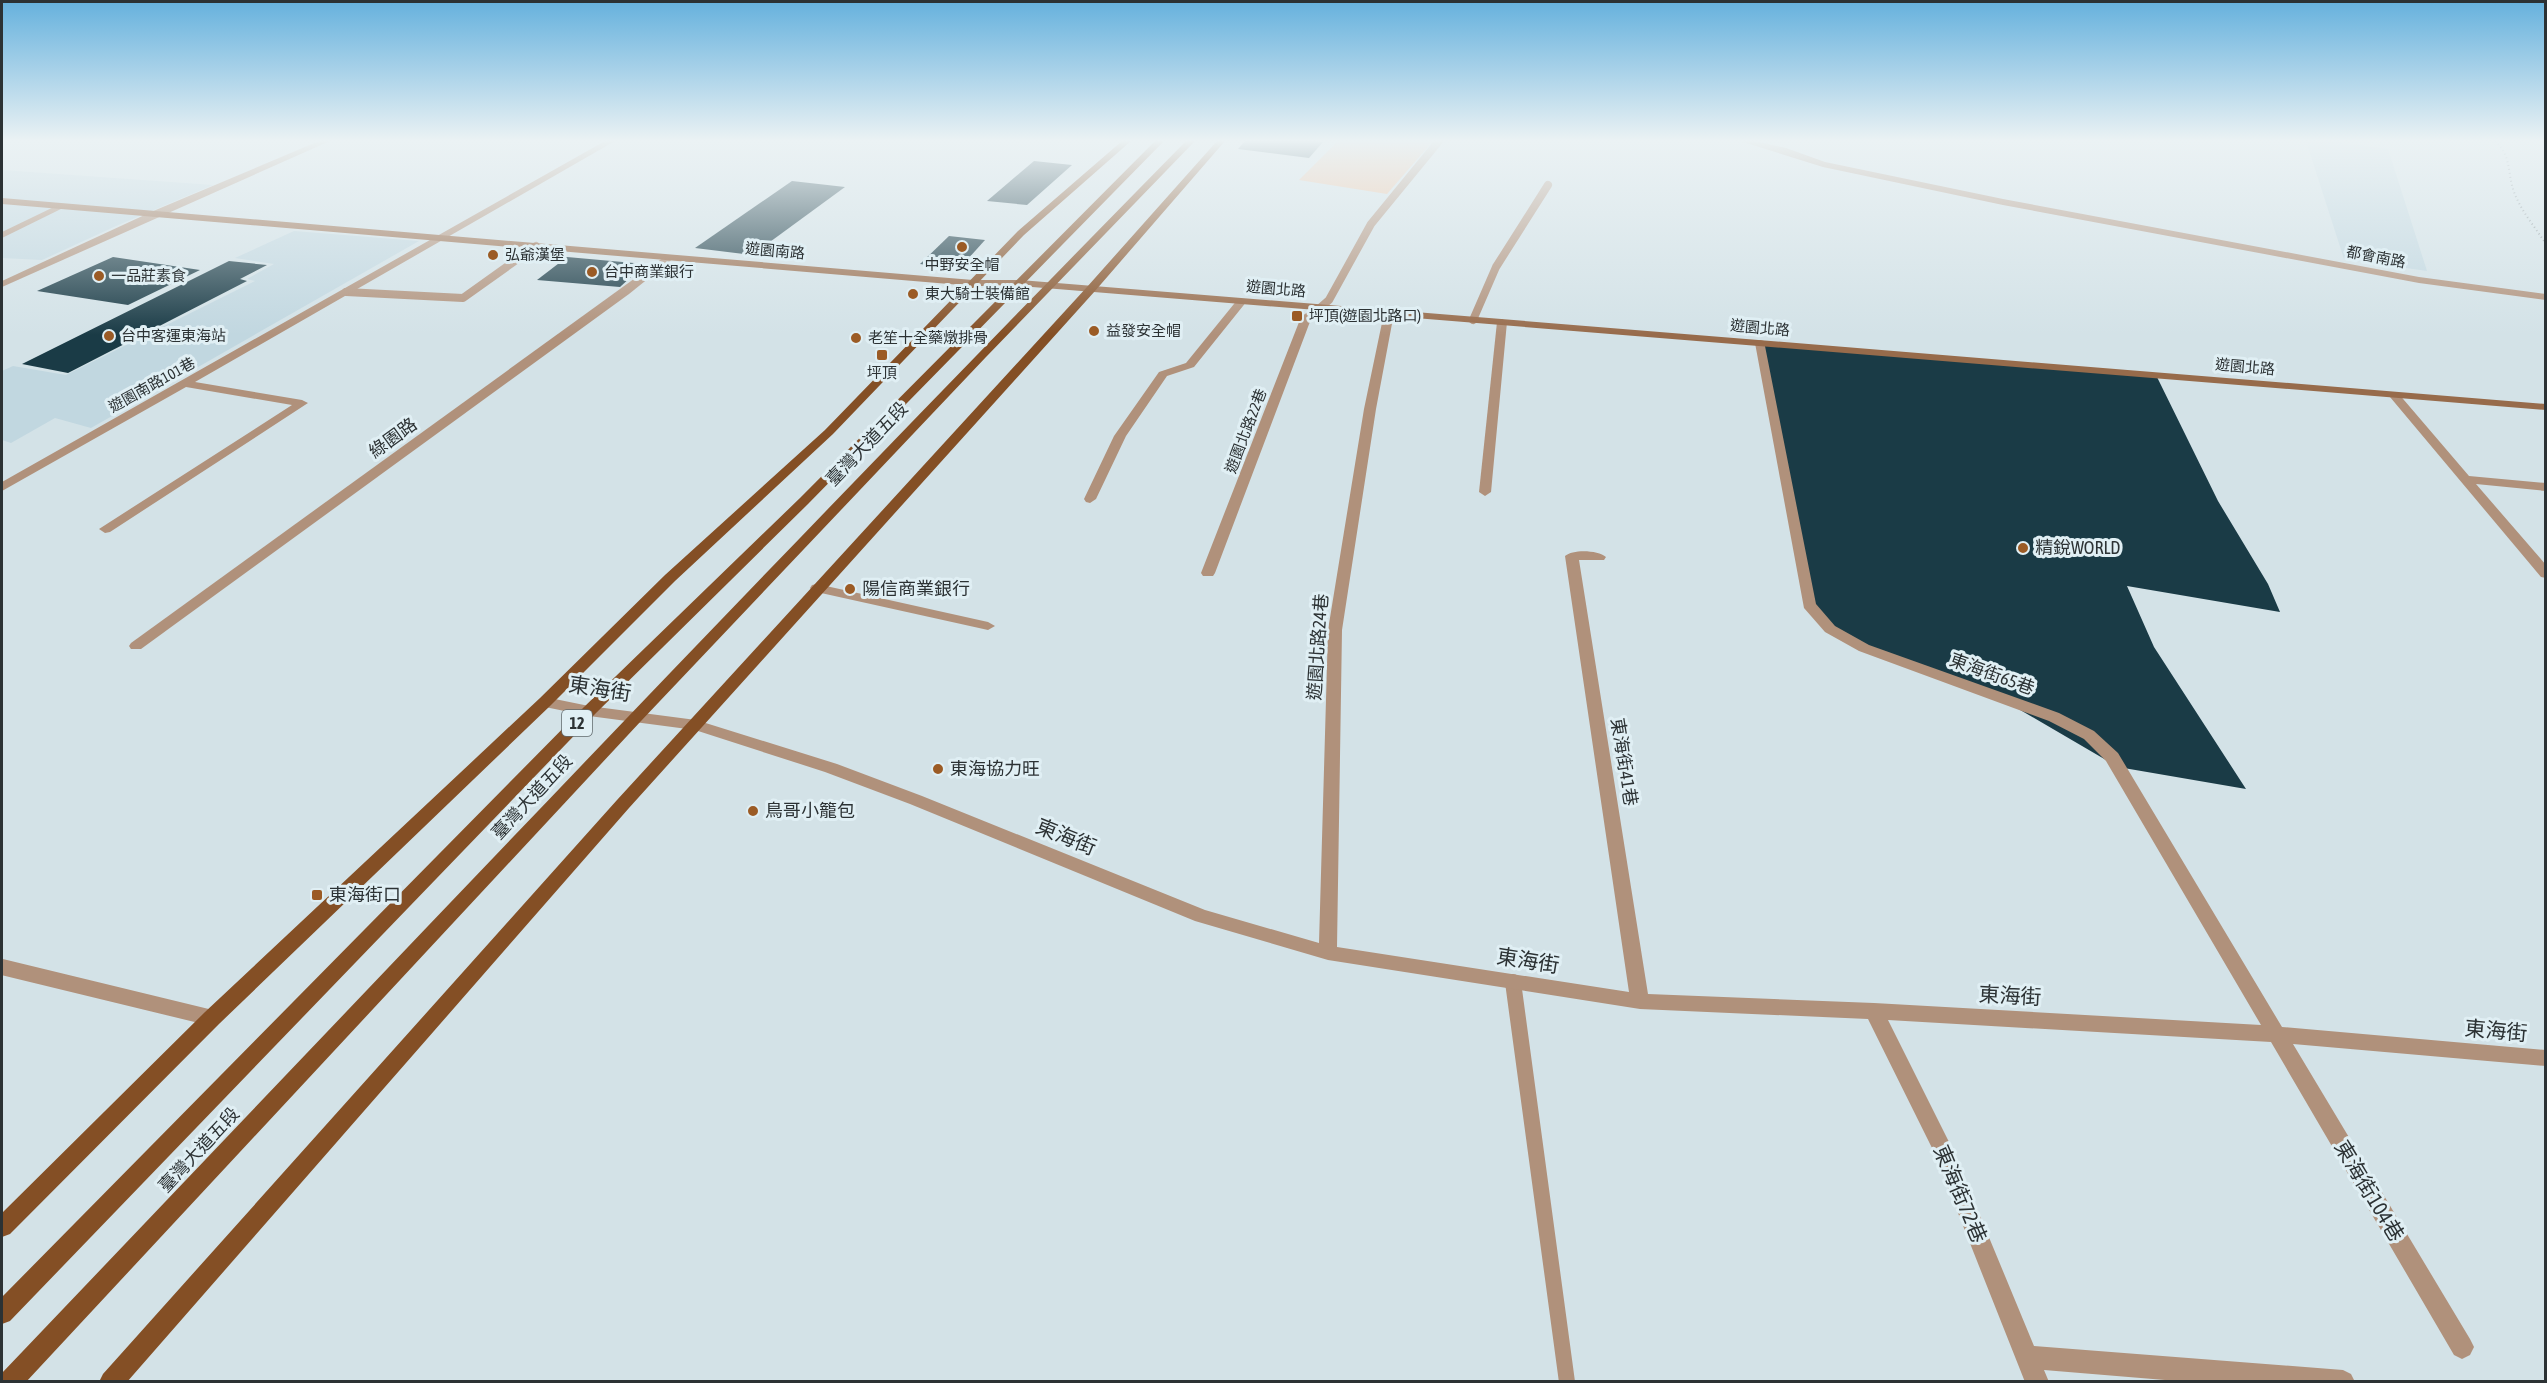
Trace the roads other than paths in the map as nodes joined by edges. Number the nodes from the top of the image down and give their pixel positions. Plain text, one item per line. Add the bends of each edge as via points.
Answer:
1 (57, 206) edge
2 (63, 206) junction
3 (174, 206) edge
4 (499, 206) edge
5 (1052, 206) edge
6 (1096, 206) edge
7 (1128, 206) edge
8 (1164, 206) edge
9 (1385, 206) edge
10 (1534, 206) edge
11 (2023, 206) edge
12 (154, 214) junction
13 (2, 235) edge
14 (442, 238) junction
15 (536, 246) junction
16 (670, 257) junction
17 (973, 282) junction
18 (1020, 283) junction
19 (2, 284) edge
20 (1051, 285) junction
21 (1091, 289) junction
22 (346, 292) junction
23 (2546, 297) edge
24 (1242, 301) junction
25 (1321, 307) junction
26 (1389, 313) junction
27 (1473, 320) junction
28 (1502, 322) junction
29 (1760, 343) junction
30 (187, 384) junction
31 (2394, 394) junction
32 (2546, 407) edge
33 (2466, 479) junction
34 (2, 487) edge
35 (2546, 487) edge
36 (1485, 492) dead end
37 (1090, 499) dead end
38 (105, 529) dead end
39 (1599, 557) dead end
40 (1208, 573) dead end
41 (2546, 574) edge
42 (817, 588) junction
43 (988, 626) dead end
44 (136, 646) dead end
45 (545, 702) junction
46 (589, 711) junction
47 (636, 717) junction
48 (696, 725) junction
49 (1328, 952) junction
50 (2, 967) edge
51 (1513, 982) junction
52 (1640, 1001) junction
53 (1874, 1011) junction
54 (212, 1018) junction
55 (2275, 1034) junction
56 (2546, 1058) edge
57 (2, 1227) edge
58 (2, 1312) edge
59 (2462, 1347) dead end
60 (2028, 1357) junction
61 (2301, 1380) edge
62 (9, 1382) edge
63 (111, 1382) edge
64 (1567, 1382) edge
65 (2037, 1382) edge
66 (2343, 1382) edge

1 - 2 street, 遊園南路
2 - 12 street, 遊園南路
2 - 13 street
3 - 12 street
4 - 14 street, 遊園南路101巷
5 - 17 main road, 臺灣大道五段 / 12
6 - 18 main road, 臺灣大道五段 / 12
7 - 20 main road, 臺灣大道五段 / 12
8 - 21 main road
9 - 25 lane via 1329,300
10 - 27 lane via 1503,252
11 - 23 street, 都會南路 via 2419,280
12 - 14 street, 遊園南路
12 - 19 street
14 - 15 street, 遊園南路
14 - 22 street, 遊園南路101巷
15 - 16 street, 遊園南路
15 - 22 lane via 463,298
16 - 17 street, 遊園南路
16 - 44 street, 綠園路
17 - 18 street, 遊園北路
17 - 45 main road, 臺灣大道五段 / 12 via 829,432 670,578
18 - 20 street, 遊園北路
18 - 46 main road, 臺灣大道五段 / 12
20 - 21 street, 遊園北路
20 - 47 main road, 臺灣大道五段 / 12
21 - 24 street, 遊園北路
21 - 42 main road
22 - 30 street, 遊園南路101巷
24 - 25 street, 遊園北路
24 - 37 street via 1190,365 1163,374 1120,436
25 - 26 street, 遊園北路
25 - 40 street, 遊園北路22巷 via 1306,317
26 - 27 street, 遊園北路
26 - 49 street, 遊園北路24巷 via 1335,630
27 - 28 street, 遊園北路
28 - 29 street, 遊園北路
28 - 36 street
29 - 31 street, 遊園北路
29 - 55 street, 東海街65巷 via 1809,604 1830,629 1864,648 2054,717 2089,735 2112,757
30 - 34 street, 遊園南路101巷
30 - 38 street via 302,403
31 - 32 street, 遊園北路
31 - 33 street
33 - 35 street
33 - 41 street
39 - 52 street, 東海街41巷 via 1572,556
42 - 43 street
42 - 48 main road
45 - 46 street, 東海街
45 - 54 main road, 臺灣大道五段 / 12
46 - 47 street, 東海街
46 - 58 main road, 臺灣大道五段 / 12
47 - 48 street, 東海街
47 - 62 main road, 臺灣大道五段 / 12
48 - 49 street, 東海街 via 863,780 1201,916
48 - 63 main road
49 - 51 street, 東海街
50 - 54 lane
51 - 52 street, 東海街
51 - 64 lane
52 - 53 street, 東海街
53 - 55 street, 東海街
53 - 60 street, 東海街72巷 via 1942,1148
54 - 57 main road, 臺灣大道五段 / 12
55 - 56 street, 東海街
55 - 59 street, 東海街104巷
60 - 61 street
60 - 65 street, 東海街72巷
61 - 66 street

